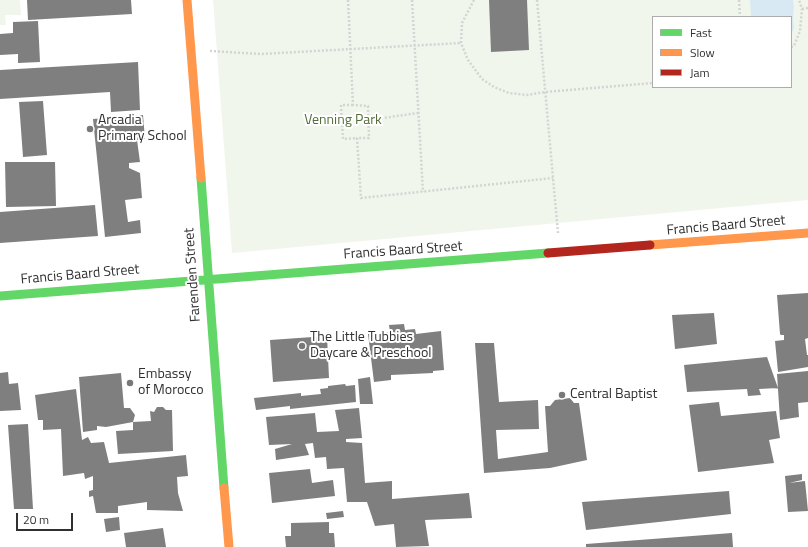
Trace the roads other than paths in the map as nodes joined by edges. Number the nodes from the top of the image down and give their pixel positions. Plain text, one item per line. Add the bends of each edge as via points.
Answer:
1 (187, 0) edge
2 (808, 233) edge
3 (208, 279) junction
4 (0, 296) edge
5 (229, 547) edge

1 - 3 main road, Farenden Street
2 - 3 main road, Francis Baard Street
3 - 4 main road, Francis Baard Street
3 - 5 main road, Farenden Street

